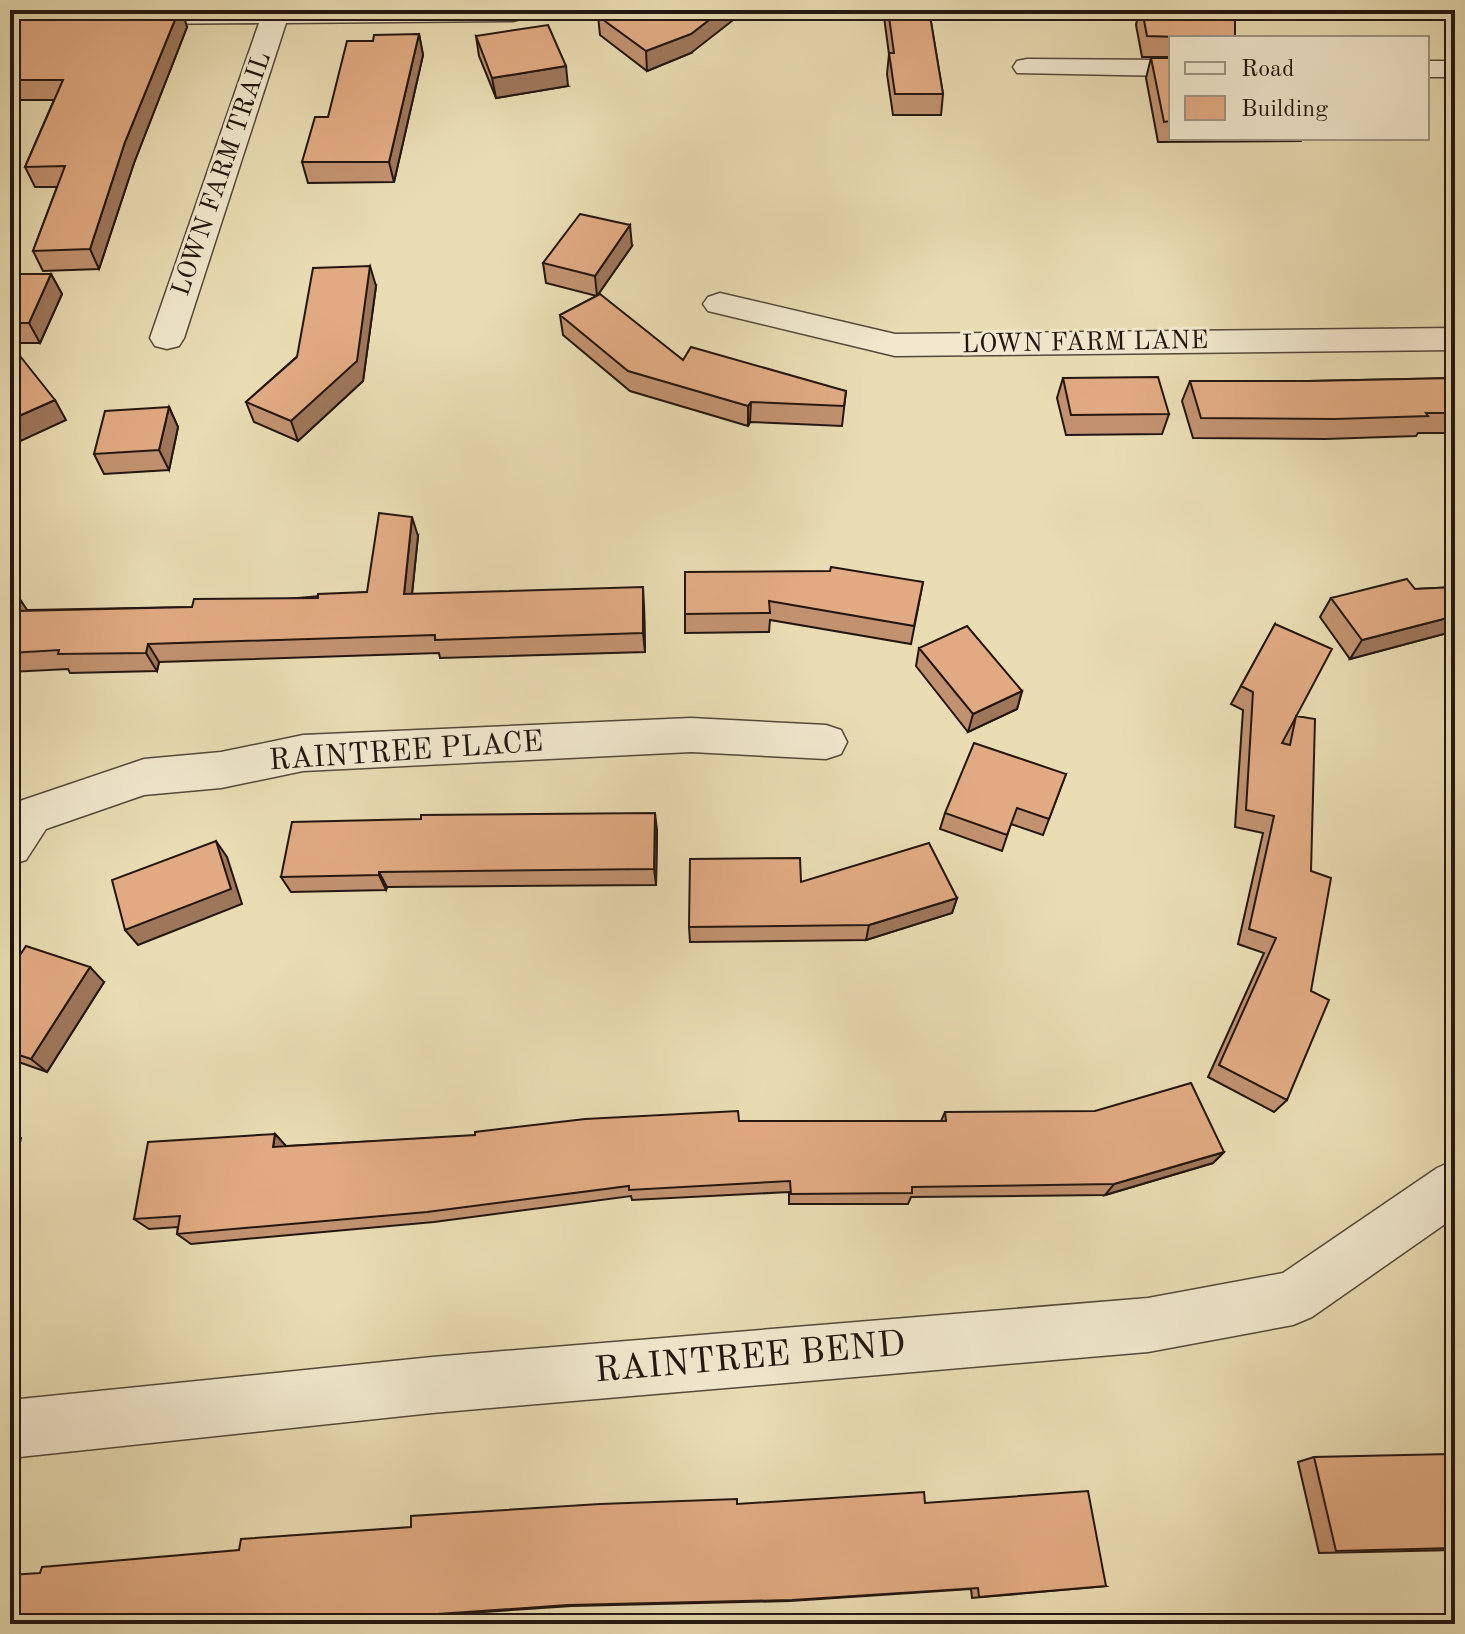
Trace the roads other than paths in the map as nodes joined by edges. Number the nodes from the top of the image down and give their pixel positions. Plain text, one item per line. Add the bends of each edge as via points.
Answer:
1 (524, 10) edge
2 (276, 12) edge
3 (10, 17) edge
4 (1027, 67) dead end
5 (1169, 68) edge
6 (1429, 69) edge
7 (1455, 69) edge
8 (720, 304) dead end
9 (167, 338) dead end
10 (1455, 339) edge
11 (826, 742) dead end
12 (10, 846) edge
13 (1455, 1186) edge
14 (10, 1429) edge

1 - 2 street
2 - 3 street
2 - 9 street, LOWN FARM TRAIL
4 - 5 street
6 - 7 street
8 - 10 street, LOWN FARM LANE via 895,345
11 - 12 street, RAINTREE PLACE via 691,735 303,753 221,770 144,777 30,816
13 - 14 street, RAINTREE BEND via 1293,1298 1148,1325 432,1385

